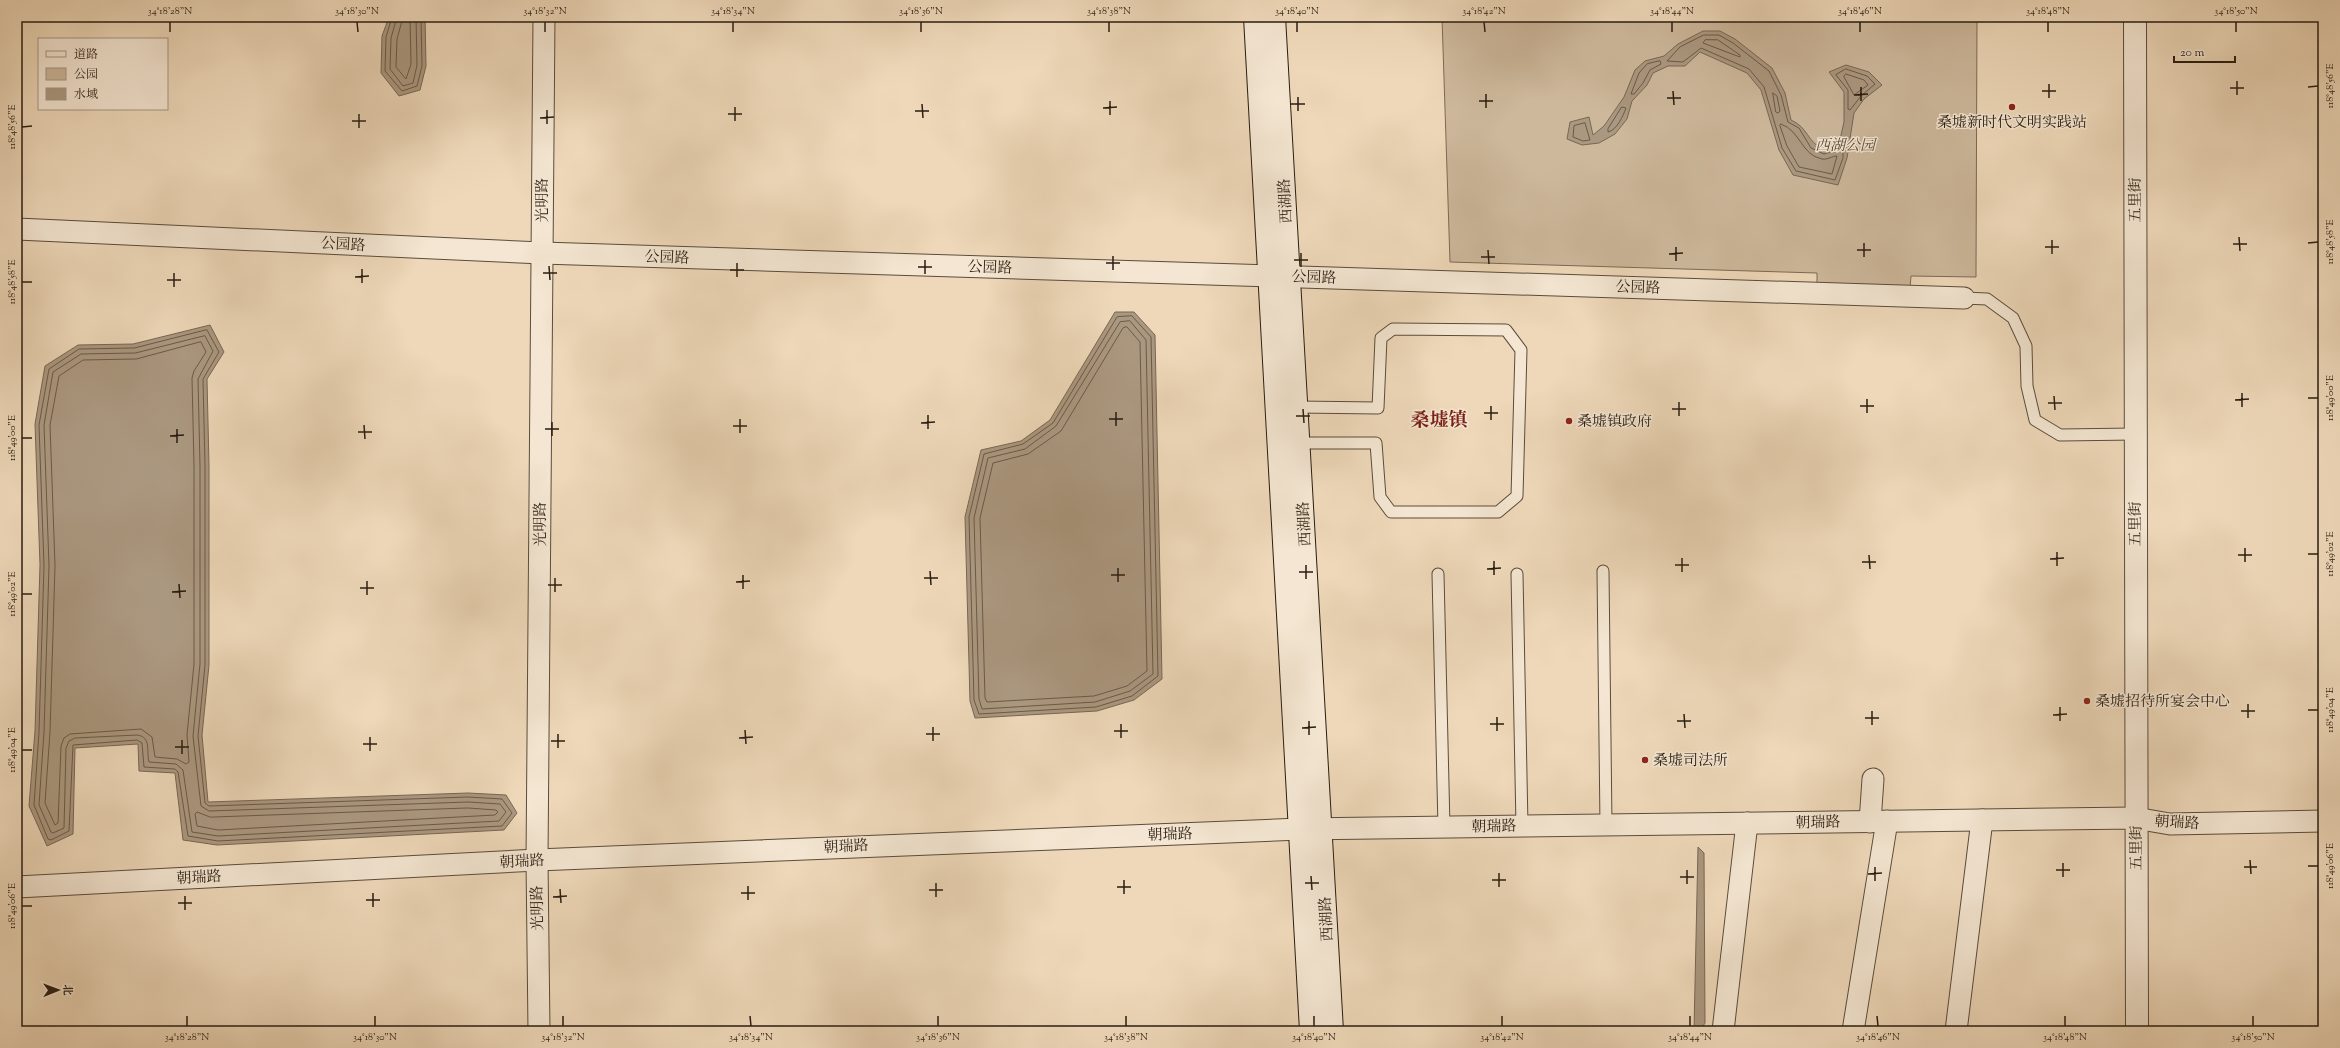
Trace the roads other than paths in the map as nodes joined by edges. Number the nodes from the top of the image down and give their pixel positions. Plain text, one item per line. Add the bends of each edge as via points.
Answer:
1 (544, 17) edge
2 (1254, 17) edge
3 (1274, 17) edge
4 (2135, 17) edge
5 (17, 229) edge
6 (542, 252) junction
7 (1279, 276) junction
8 (1964, 298) joint
9 (1297, 407) junction
10 (2136, 434) junction
11 (1299, 443) junction
12 (1603, 571) dead end
13 (1438, 574) dead end
14 (1517, 574) dead end
15 (1873, 779) dead end
16 (2135, 818) junction
17 (1982, 820) junction
18 (1878, 821) junction
19 (2323, 821) edge
20 (1747, 823) junction
21 (1606, 825) junction
22 (1522, 826) junction
23 (1444, 827) junction
24 (1310, 829) junction
25 (537, 860) junction
26 (17, 887) edge
27 (539, 1031) edge
28 (1312, 1031) edge
29 (1332, 1031) edge
30 (1723, 1031) edge
31 (1853, 1031) edge
32 (1956, 1031) edge
33 (2137, 1031) edge

1 - 6 street, 光明路
2 - 7 main road, 西湖路
3 - 7 main road, 西湖路
4 - 10 main road, 五里街
5 - 6 street, 公园路
6 - 7 street, 公园路
6 - 25 street, 光明路
7 - 8 street, 公园路
7 - 9 main road, 西湖路
7 - 24 main road, 西湖路
8 - 10 lane via 1987,299 2013,318 2026,346 2027,386 2035,420 2060,435
9 - 11 main road, 西湖路
9 - 11 lane via 1378,408 1382,338 1394,329 1506,330 1521,350 1518,496 1498,512 1391,512 1380,497 1376,443
10 - 16 main road, 五里街
11 - 24 main road, 西湖路
12 - 21 lane
13 - 23 lane
14 - 22 lane
15 - 18 street
16 - 17 street, 朝瑞路
16 - 19 street, 朝瑞路 via 2170,824
16 - 33 main road, 五里街
17 - 18 street, 朝瑞路
17 - 32 street
18 - 20 street, 朝瑞路
18 - 31 street
20 - 21 street, 朝瑞路
20 - 30 street
21 - 22 street, 朝瑞路
22 - 23 street, 朝瑞路
23 - 24 street, 朝瑞路
24 - 25 street, 朝瑞路
24 - 28 main road, 西湖路
24 - 29 main road, 西湖路
25 - 26 street, 朝瑞路
25 - 27 street, 光明路

